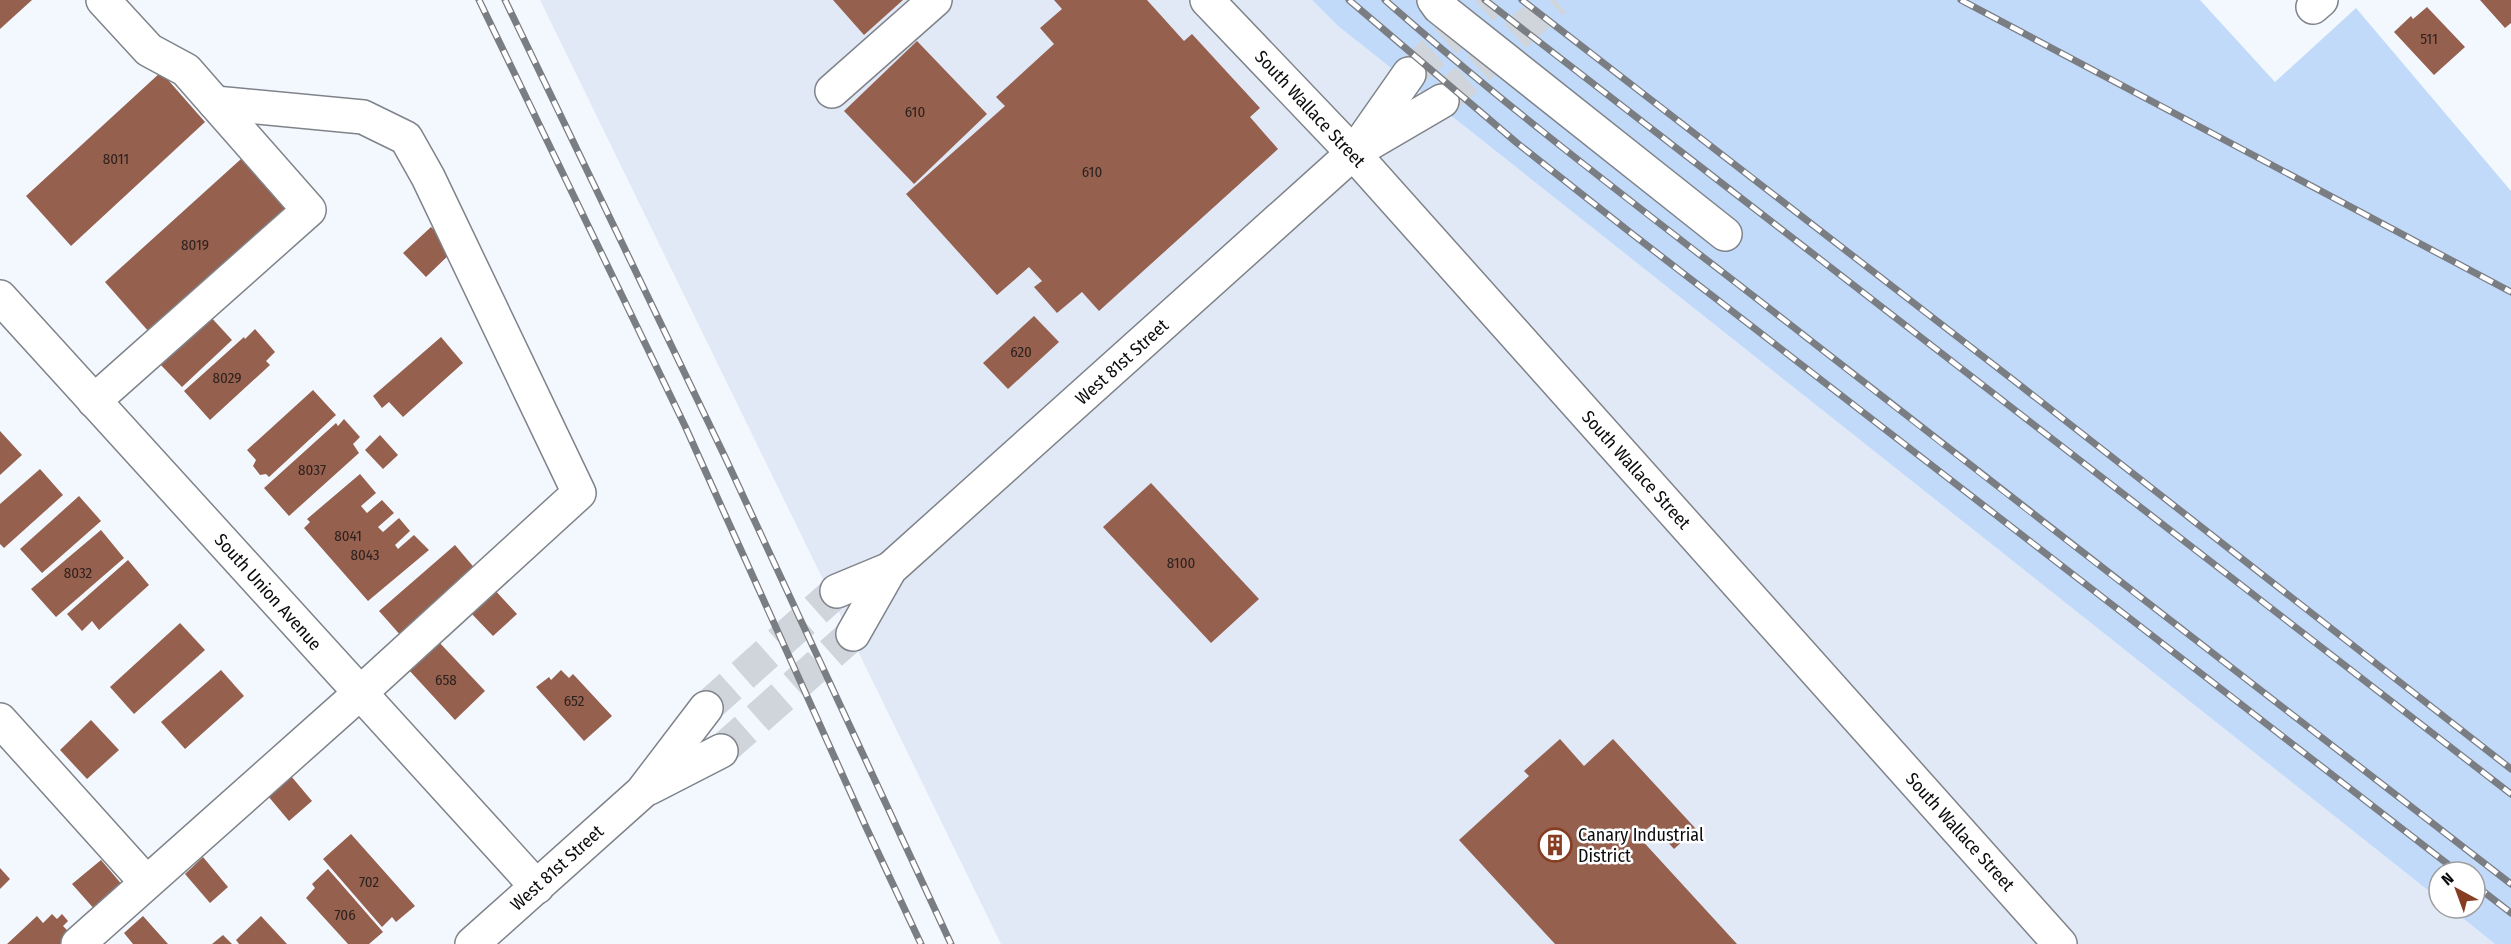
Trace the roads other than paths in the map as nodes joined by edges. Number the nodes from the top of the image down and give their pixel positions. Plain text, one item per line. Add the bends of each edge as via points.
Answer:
1 (103, 0) edge
2 (935, 0) edge
3 (1207, 0) edge
4 (1434, 0) edge
5 (1409, 74) tunnel mouth
6 (832, 91) dead end
7 (1442, 101) tunnel mouth
8 (215, 103) junction
9 (1353, 153) junction
10 (1725, 234) dead end
11 (0, 297) edge
12 (94, 401) junction
13 (890, 569) junction
14 (837, 591) tunnel mouth
15 (853, 634) tunnel mouth
16 (360, 693) junction
17 (706, 708) tunnel mouth
18 (0, 720) edge
19 (722, 751) tunnel mouth
20 (642, 792) junction
21 (146, 882) junction
22 (537, 887) junction
23 (78, 944) edge
24 (472, 944) edge
25 (2060, 944) edge

1 - 8 street via 149,50 186,70
2 - 6 street
3 - 9 street, South Wallace Street
4 - 10 street
5 - 9 street, West 81st Street
7 - 9 street, West 81st Street
8 - 12 street via 309,210
8 - 16 street via 363,117 406,138 429,177 579,493
9 - 13 street, West 81st Street
9 - 25 street, South Wallace Street
11 - 12 street, South Union Avenue
12 - 16 street, South Union Avenue
13 - 14 street, West 81st Street
13 - 15 street, West 81st Street
16 - 21 street
16 - 22 street, South Union Avenue
17 - 20 street, West 81st Street
18 - 21 street
19 - 20 street, West 81st Street
20 - 22 street, West 81st Street
21 - 23 street
22 - 24 street, West 81st Street

